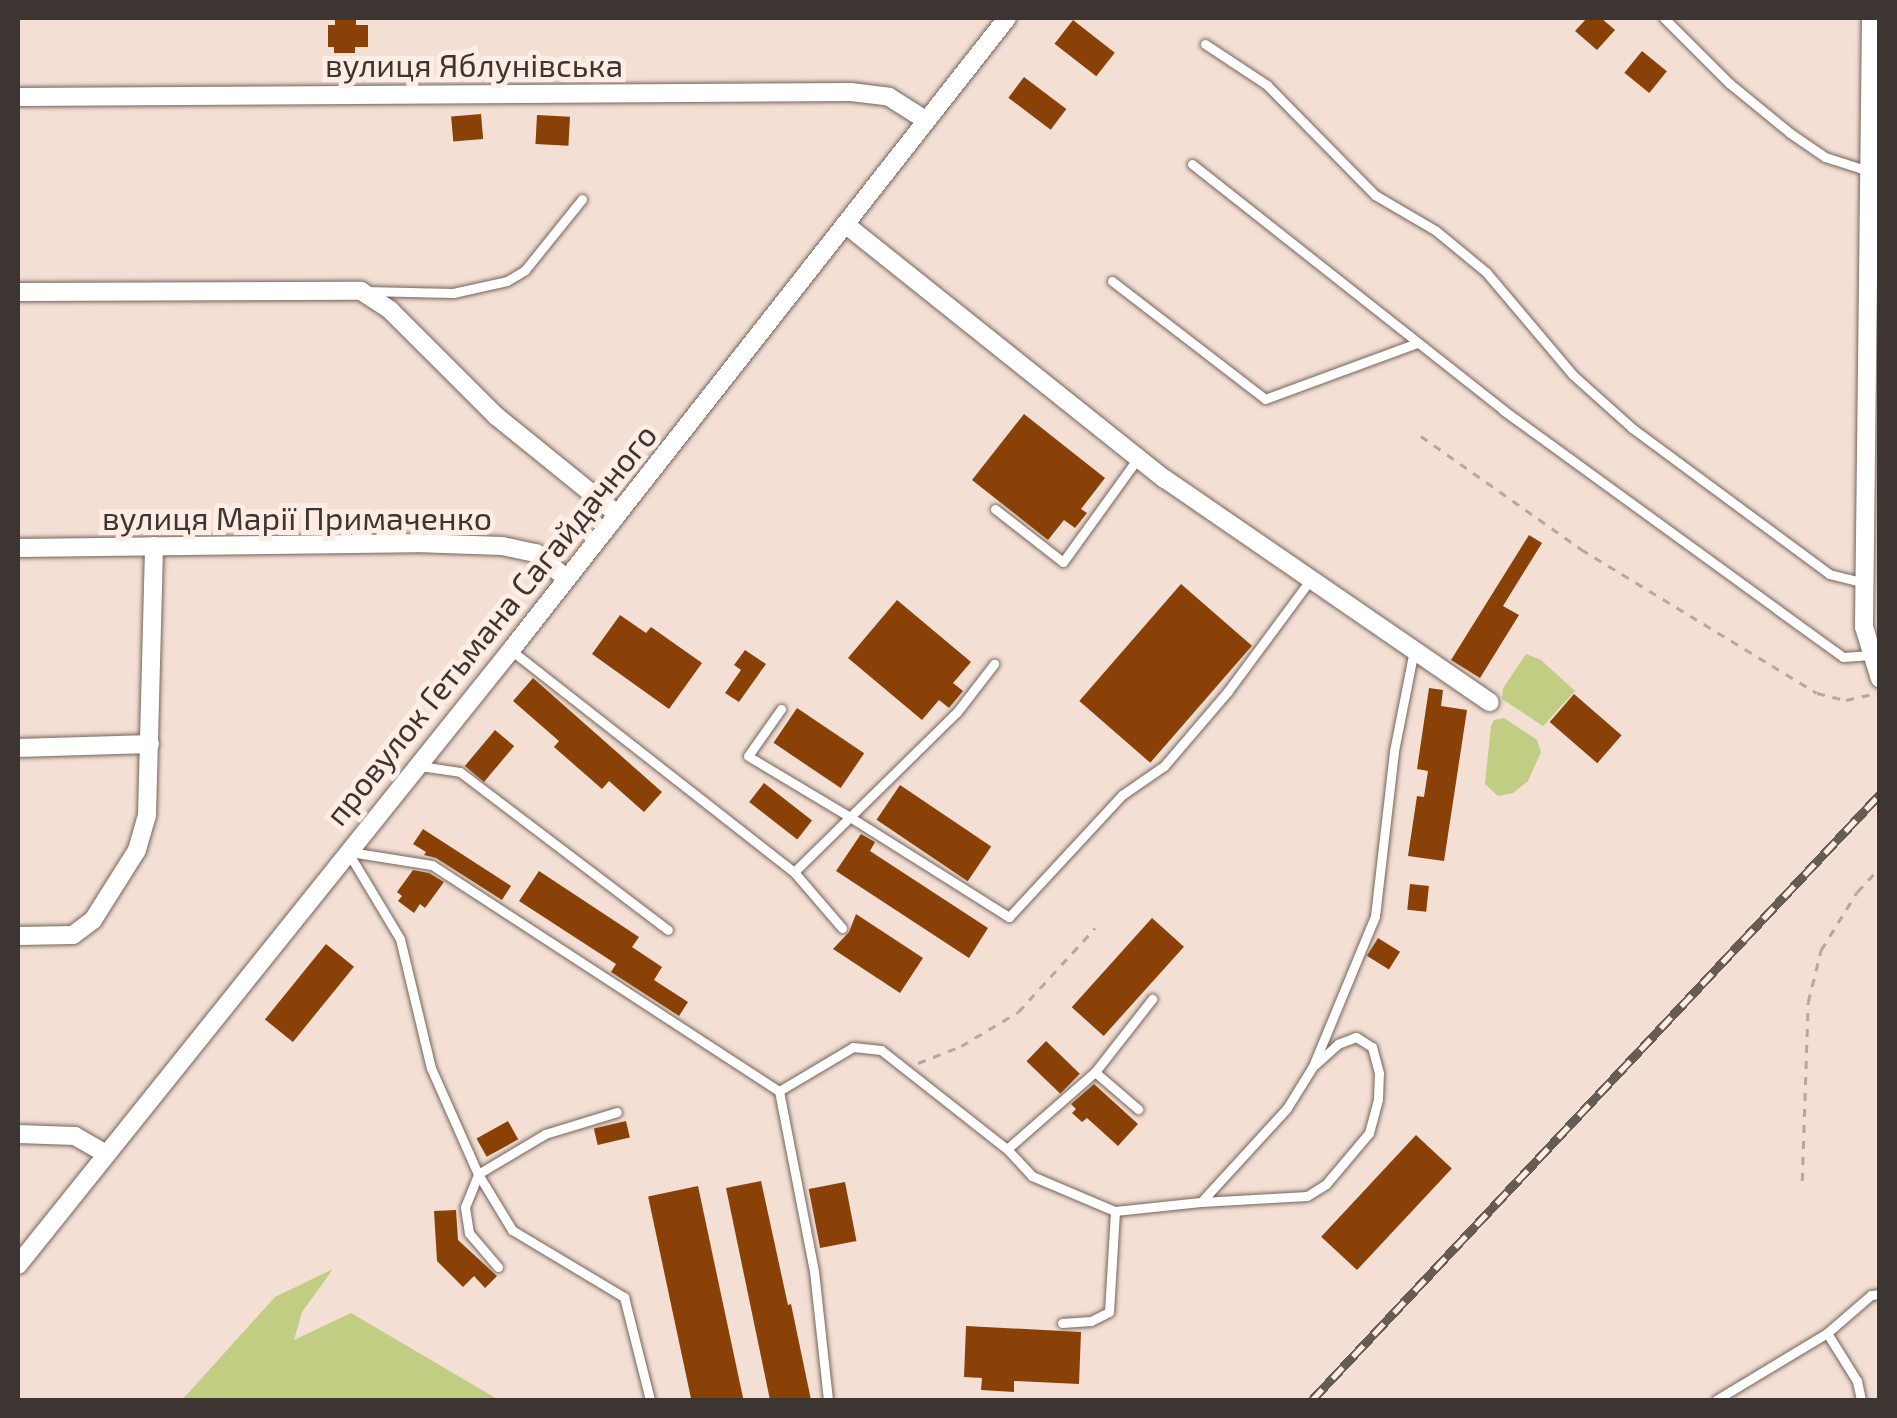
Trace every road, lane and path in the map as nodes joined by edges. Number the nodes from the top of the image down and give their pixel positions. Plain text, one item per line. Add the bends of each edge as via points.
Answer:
1 (1006, 18) edge
2 (1664, 18) edge
3 (1871, 18) edge
4 (1206, 44) dead end
5 (18, 97) edge
6 (924, 119) junction
7 (1192, 164) dead end
8 (1869, 171) junction
9 (582, 198) dead end
10 (846, 224) junction
11 (1112, 281) dead end
12 (361, 291) junction
13 (18, 292) edge
14 (1417, 343) junction
15 (1421, 436) dead end
16 (1138, 458) junction
17 (995, 509) dead end
18 (617, 514) junction
19 (154, 546) junction
20 (18, 548) edge
21 (566, 578) junction
22 (1311, 580) junction
23 (1865, 583) junction
24 (510, 650) junction
25 (1414, 650) junction
26 (1872, 656) junction
27 (994, 664) dead end
28 (1880, 679) edge
29 (1880, 692) edge
30 (1490, 702) dead end
31 (781, 710) dead end
32 (150, 744) junction
33 (18, 748) edge
34 (416, 766) junction
35 (850, 817) junction
36 (348, 852) junction
37 (1880, 867) edge
38 (794, 872) junction
39 (842, 928) dead end
40 (1095, 928) dead end
41 (668, 930) dead end
42 (18, 936) edge
43 (1152, 999) dead end
44 (1313, 1066) junction
45 (907, 1067) junction
46 (1095, 1072) junction
47 (780, 1091) junction
48 (1138, 1109) dead end
49 (617, 1112) dead end
50 (18, 1134) edge
51 (1007, 1148) junction
52 (106, 1154) junction
53 (478, 1174) junction
54 (1802, 1181) dead end
55 (1201, 1202) junction
56 (1115, 1211) junction
57 (18, 1265) edge
58 (498, 1267) dead end
59 (1880, 1294) edge
60 (1062, 1323) dead end
61 (1826, 1333) junction
62 (650, 1400) edge
63 (828, 1400) edge
64 (1716, 1400) edge
65 (1860, 1400) edge

1 - 6 street, провулок Гетьмана Сагайдачного
2 - 8 lane via 1790,133 1825,156
3 - 8 street
4 - 23 lane via 1267,85 1374,195 1435,230 1486,272 1573,375 1632,428 1829,574
5 - 6 street, вулиця Яблунівська via 851,92 889,98
6 - 10 street, провулок Гетьмана Сагайдачного
7 - 14 lane
8 - 23 street
9 - 12 lane via 525,270 507,281 452,293
10 - 16 street
10 - 18 street, провулок Гетьмана Сагайдачного
11 - 14 lane via 1265,399
12 - 13 street
12 - 18 street via 390,310 496,416
14 - 26 lane via 1843,656
15 - 29 path via 1581,549 1817,693 1846,700
16 - 17 lane via 1063,562
16 - 22 street
18 - 21 street, провулок Гетьмана Сагайдачного
19 - 20 street, вулиця Марії Примаченко
19 - 21 street, вулиця Марії Примаченко via 502,546 536,553
19 - 32 street
21 - 24 street, провулок Гетьмана Сагайдачного
22 - 25 street
22 - 35 lane via 1164,766 1122,795 1009,917
23 - 26 street via 1864,627
24 - 34 street, провулок Гетьмана Сагайдачного
24 - 38 lane
25 - 30 street
25 - 44 lane via 1394,751 1376,916
26 - 28 street
27 - 35 lane via 957,712
31 - 35 lane via 748,756
32 - 33 street
32 - 42 street via 147,816 136,850 94,920 73,934
34 - 36 street, провулок Гетьмана Сагайдачного
34 - 41 lane via 460,772
35 - 38 lane
36 - 47 lane via 432,865
36 - 52 street, провулок Гетьмана Сагайдачного
36 - 53 lane via 400,939 431,1068
37 - 54 path via 1821,950 1808,1002
38 - 39 lane
40 - 45 path via 1018,1012 962,1046
43 - 46 lane
44 - 55 lane via 1287,1108
44 - 55 lane via 1356,1037 1372,1047 1379,1073 1370,1133 1308,1196
45 - 47 lane via 880,1050 853,1046
45 - 51 lane
46 - 48 lane
46 - 51 lane
47 - 63 lane via 814,1271
49 - 53 lane via 545,1134
50 - 52 street via 75,1136
51 - 56 lane via 1032,1176
52 - 57 street, провулок Гетьмана Сагайдачного
53 - 58 lane via 466,1207 468,1234
53 - 62 lane via 512,1230 624,1297
55 - 56 lane
56 - 60 lane via 1108,1312
59 - 61 lane
61 - 64 lane
61 - 65 lane via 1857,1381

